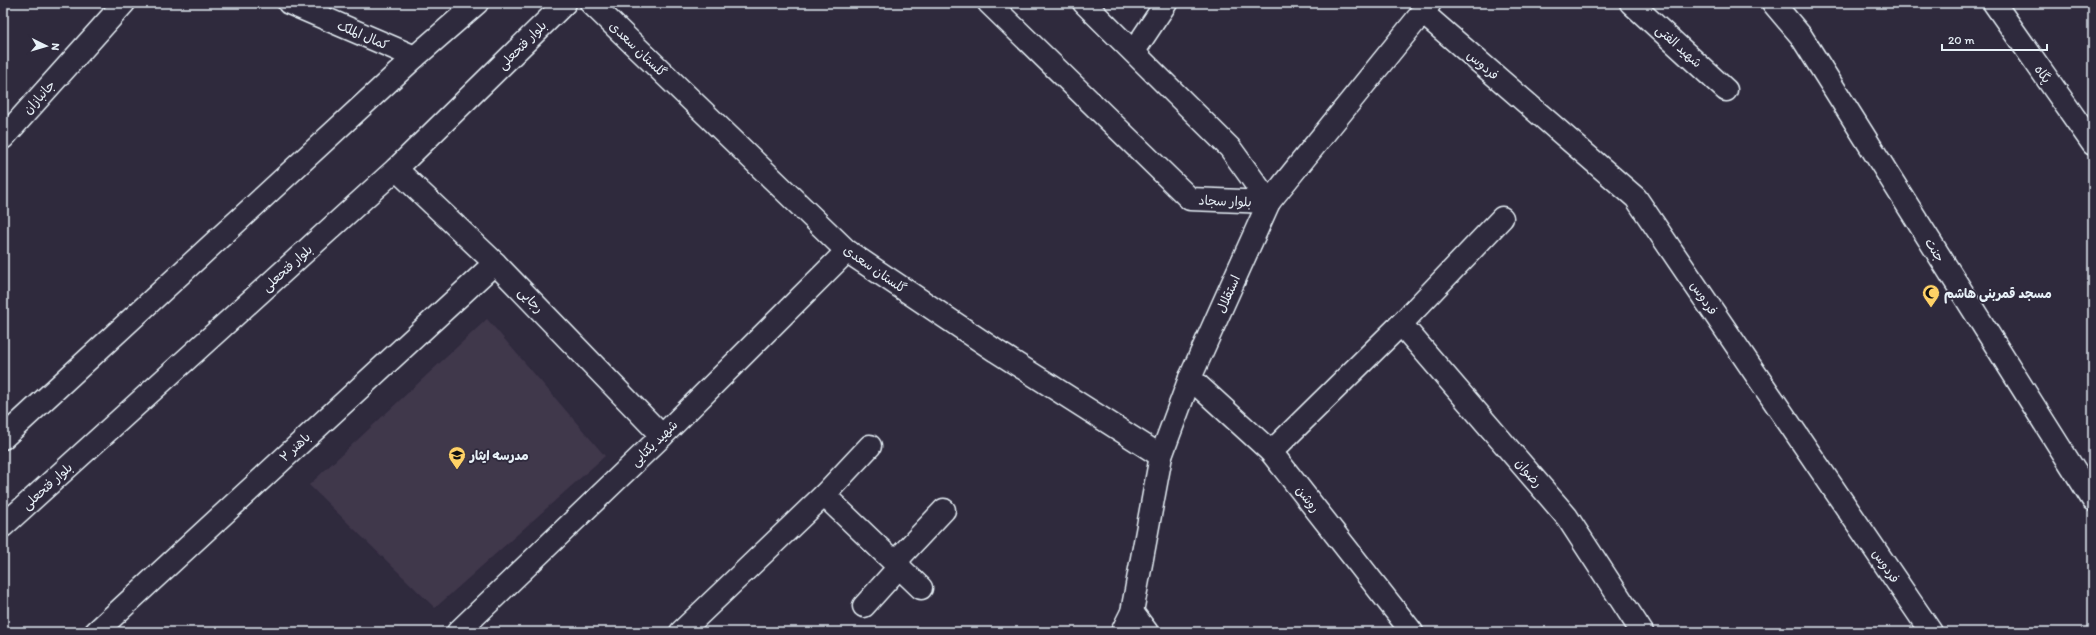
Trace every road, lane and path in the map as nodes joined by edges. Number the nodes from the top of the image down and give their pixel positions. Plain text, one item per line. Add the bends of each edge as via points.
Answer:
1 (124, 3) edge
2 (289, 3) edge
3 (477, 3) edge
4 (565, 3) edge
5 (591, 3) edge
6 (989, 3) edge
7 (1084, 3) edge
8 (1166, 3) edge
9 (1631, 3) edge
10 (1773, 3) edge
11 (1994, 3) edge
12 (1427, 8) edge
13 (1134, 51) junction
14 (415, 58) junction
15 (1726, 90) dead end
16 (3, 138) edge
17 (2093, 144) edge
18 (396, 170) junction
19 (1269, 202) junction
20 (1502, 218) dead end
21 (847, 251) junction
22 (495, 263) junction
23 (1401, 324) junction
24 (1190, 378) junction
25 (662, 436) junction
26 (3, 438) edge
27 (870, 446) dead end
28 (1271, 452) junction
29 (1161, 456) junction
30 (824, 495) junction
31 (2093, 500) edge
32 (944, 510) dead end
33 (3, 526) edge
34 (897, 564) junction
35 (921, 588) dead end
36 (864, 606) dead end
37 (1132, 612) junction
38 (96, 632) edge
39 (458, 632) edge
40 (681, 632) edge
41 (1122, 632) edge
42 (1147, 632) edge
43 (1412, 632) edge
44 (1642, 632) edge
45 (1931, 632) edge

1 - 16 street, جانبازان
2 - 14 street, کمال الملک
3 - 14 street
4 - 18 street, بلوار فتحعلی
5 - 21 street, گلستان سعدی
6 - 19 street, بلوار سجاد via 1190,199
7 - 13 street, بلوار سجاد
8 - 13 street
9 - 15 street, شهید الفتی
10 - 31 street, جنت via 1801,36
11 - 17 street, پگاه
12 - 19 street, استقلال
12 - 45 street, فردوس via 1636,198
13 - 19 street, بلوار سجاد via 1230,148
14 - 26 street
18 - 22 street, رجایی
18 - 33 street, بلوار فتحعلی
19 - 24 street, استقلال
20 - 23 street
21 - 25 street, شهید یکتایی
21 - 29 street, گلستان سعدی via 996,351
22 - 25 street, رجایی
22 - 38 street, باهنر ۲
23 - 28 street
23 - 44 street, رضوان via 1567,517
24 - 28 street, روشن
24 - 29 street, استقلال
25 - 39 street, شهید یکتایی
27 - 30 street
28 - 43 street, روشن
29 - 37 street, استقلال
30 - 34 street
30 - 40 street
32 - 34 street
34 - 35 street
34 - 36 street
37 - 41 street, استقلال
37 - 42 street

